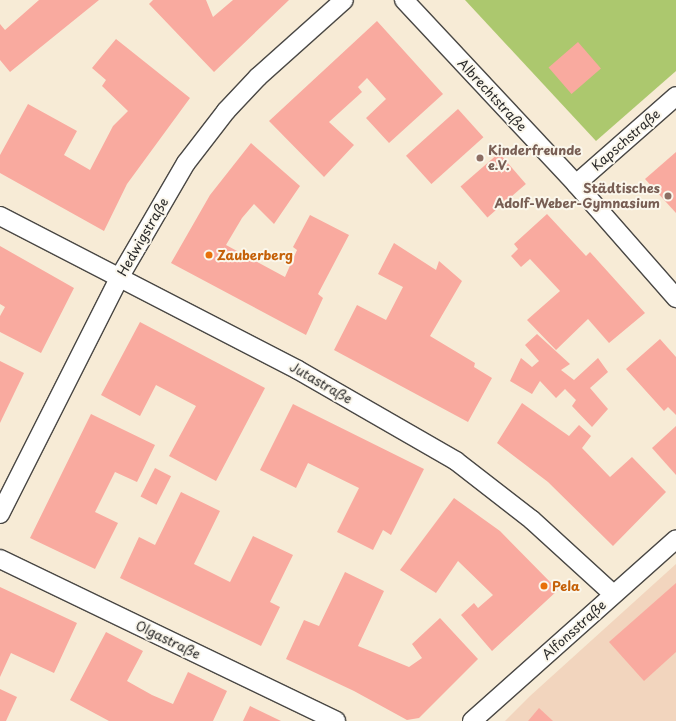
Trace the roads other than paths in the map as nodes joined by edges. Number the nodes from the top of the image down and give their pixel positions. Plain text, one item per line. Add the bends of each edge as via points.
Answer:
1 (344, 0) edge
2 (404, 0) edge
3 (676, 96) edge
4 (576, 184) junction
5 (0, 216) edge
6 (120, 278) junction
7 (676, 298) edge
8 (0, 514) edge
9 (676, 539) edge
10 (0, 559) edge
11 (613, 594) junction
12 (336, 721) edge
13 (472, 721) edge

1 - 6 street, Hedwigstraße via 284,52 226,111 186,163
2 - 4 street, Albrechtstraße
3 - 4 street, Kapschstraße
4 - 7 street, Albrechtstraße
5 - 6 street, Jutastraße
6 - 8 street, Hedwigstraße
6 - 11 street, Jutastraße via 298,370 456,461 532,520
9 - 11 street, Alfonsstraße
10 - 12 street, Olgastraße
11 - 13 street, Alfonsstraße

